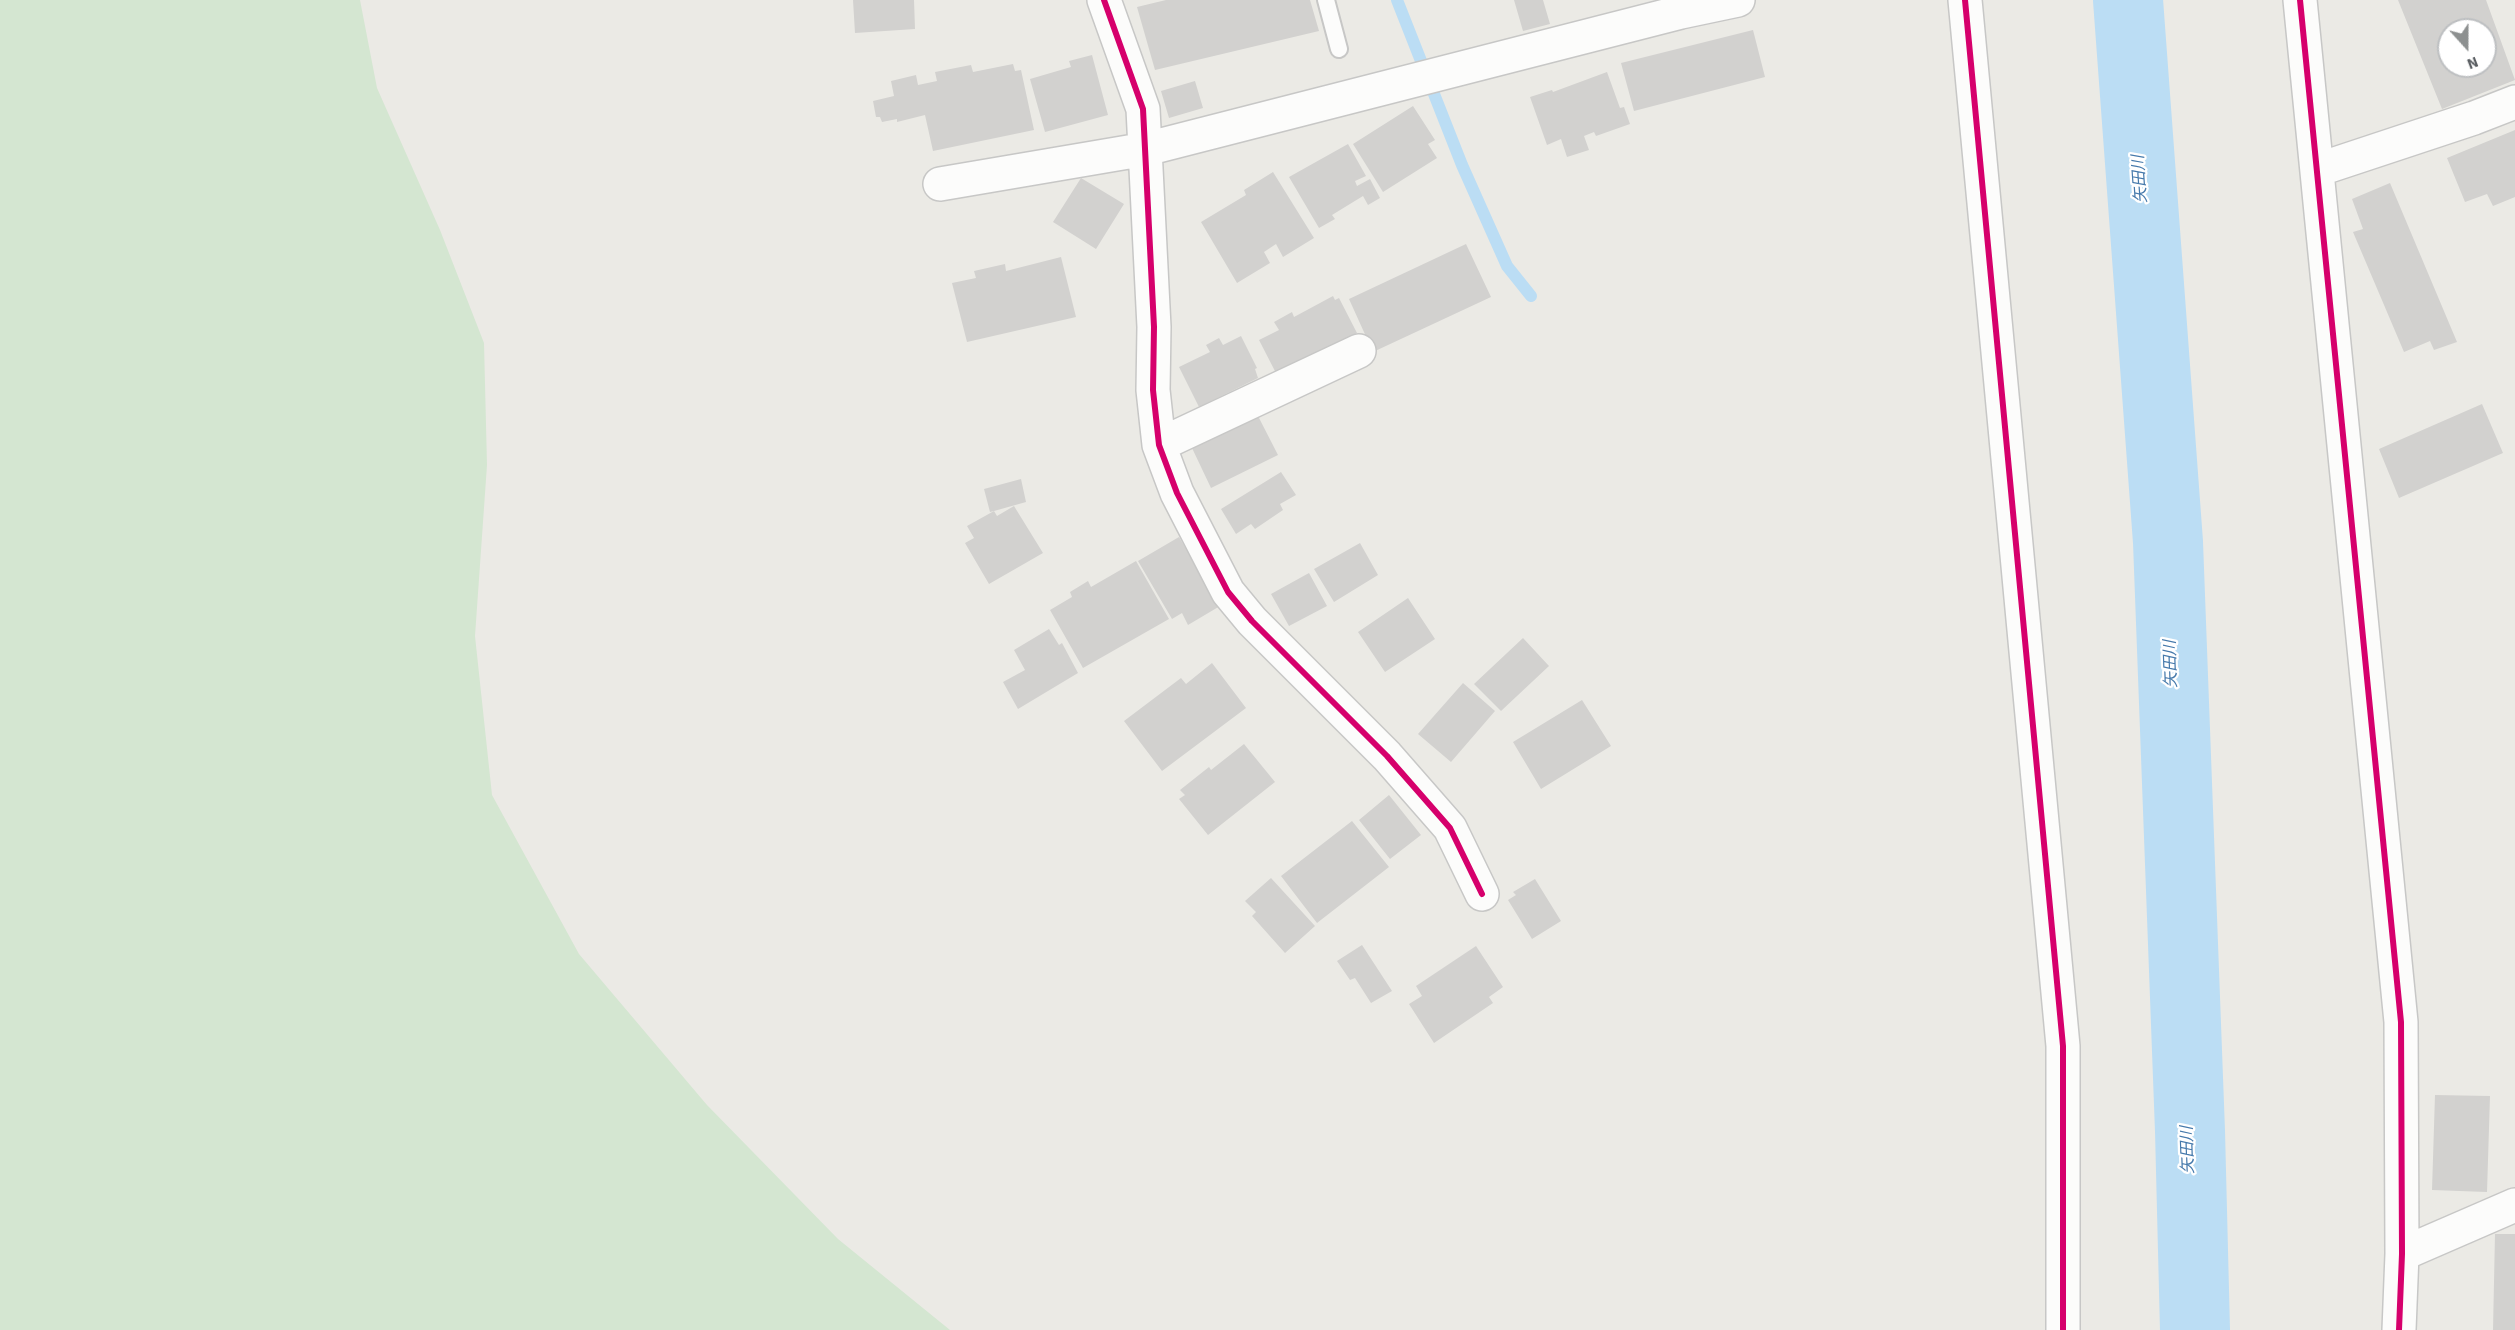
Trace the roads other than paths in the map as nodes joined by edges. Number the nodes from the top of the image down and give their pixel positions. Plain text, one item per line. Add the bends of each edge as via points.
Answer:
1 (1104, 0) edge
2 (1326, 0) edge
3 (1738, 0) edge
4 (1965, 0) edge
5 (2300, 0) edge
6 (1679, 6) edge
7 (1339, 49) dead end
8 (2515, 102) edge
9 (1146, 149) junction
10 (2317, 170) junction
11 (940, 184) dead end
12 (1359, 351) dead end
13 (1159, 444) junction
14 (1482, 894) dead end
15 (2515, 1205) edge
16 (2402, 1254) junction
17 (2063, 1330) edge
18 (2399, 1330) edge

1 - 9 street via 1143,109
2 - 7 lane
3 - 6 street
4 - 17 street via 2063,1046
5 - 10 street
6 - 9 street
8 - 10 street
9 - 11 street
9 - 13 street via 1153,390
10 - 16 street via 2401,1022
12 - 13 street
13 - 14 street via 1177,493 1228,592 1387,756 1450,828
15 - 16 street
16 - 18 street

